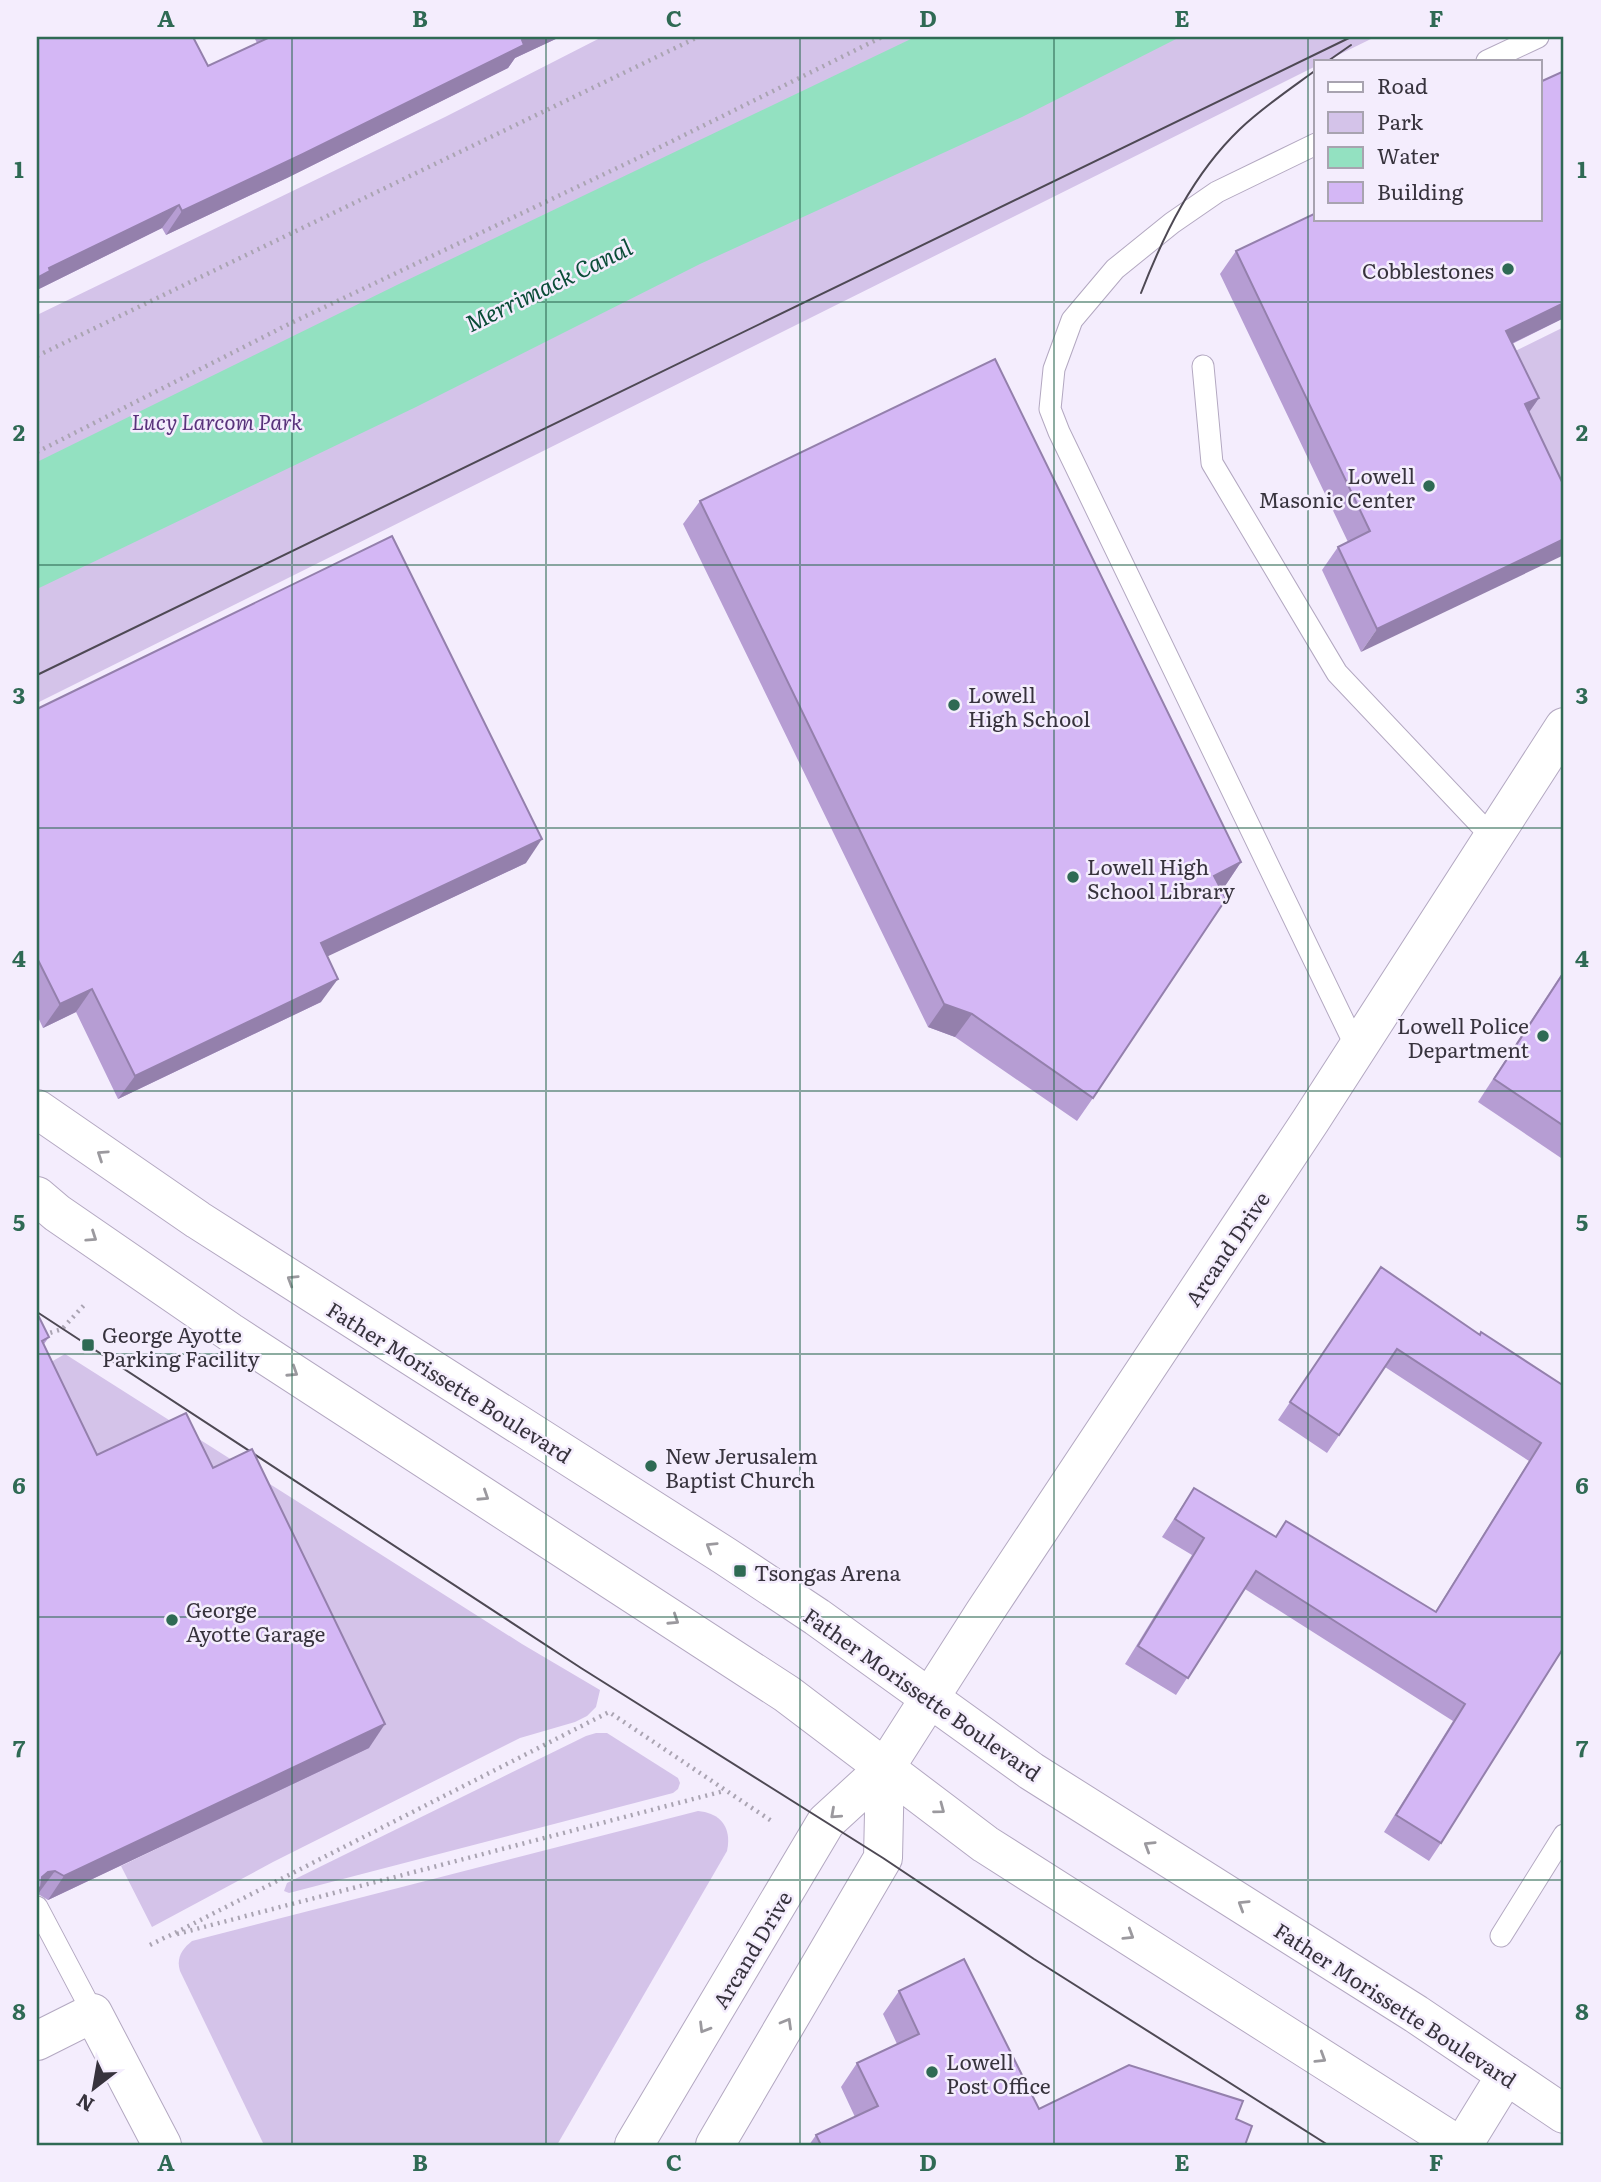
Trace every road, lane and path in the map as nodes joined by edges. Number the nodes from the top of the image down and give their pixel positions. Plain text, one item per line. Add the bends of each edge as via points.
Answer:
1 (698, 37) edge
2 (882, 37) edge
3 (1538, 37) edge
4 (1489, 60) edge
5 (1314, 145) edge
6 (37, 356) edge
7 (1203, 366) dead end
8 (37, 452) edge
9 (1564, 727) edge
10 (1492, 837) junction
11 (1357, 1049) junction
12 (37, 1109) edge
13 (37, 1196) edge
14 (86, 1303) dead end
15 (37, 1337) edge
16 (929, 1697) junction
17 (885, 1768) junction
18 (725, 1791) junction
19 (773, 1822) dead end
20 (1564, 1835) edge
21 (37, 1907) edge
22 (169, 1936) junction
23 (1501, 1936) dead end
24 (150, 1945) dead end
25 (93, 2013) junction
26 (37, 2041) edge
27 (1506, 2075) junction
28 (1564, 2114) edge
29 (162, 2145) edge
30 (634, 2145) edge
31 (715, 2145) edge
32 (1460, 2145) edge

1 - 6 path
2 - 8 path via 289,324
3 - 4 lane
5 - 11 lane via 1217,192 1115,269 1072,320 1054,369 1051,409
7 - 10 lane via 1212,463 1337,673
9 - 10 main road, Arcand Drive
10 - 11 main road, Arcand Drive
11 - 16 main road, Arcand Drive
16 -> 12 main road, Father Morissette Boulevard via 726,1556 198,1220
13 -> 17 main road via 230,1332 787,1694
14 - 15 path via 62,1329
16 - 17 main road, Arcand Drive
27 -> 16 main road, Father Morissette Boulevard via 1031,1771
17 -> 30 main road, Arcand Drive via 826,1822
31 -> 17 main road via 883,1858
17 -> 32 main road via 985,1844
18 - 19 path
18 - 22 path
18 - 22 path via 609,1712
20 - 23 lane
21 - 25 lane
22 - 24 path
25 - 26 main road
25 - 29 main road
27 - 28 main road, Father Morissette Boulevard
27 - 32 main road

